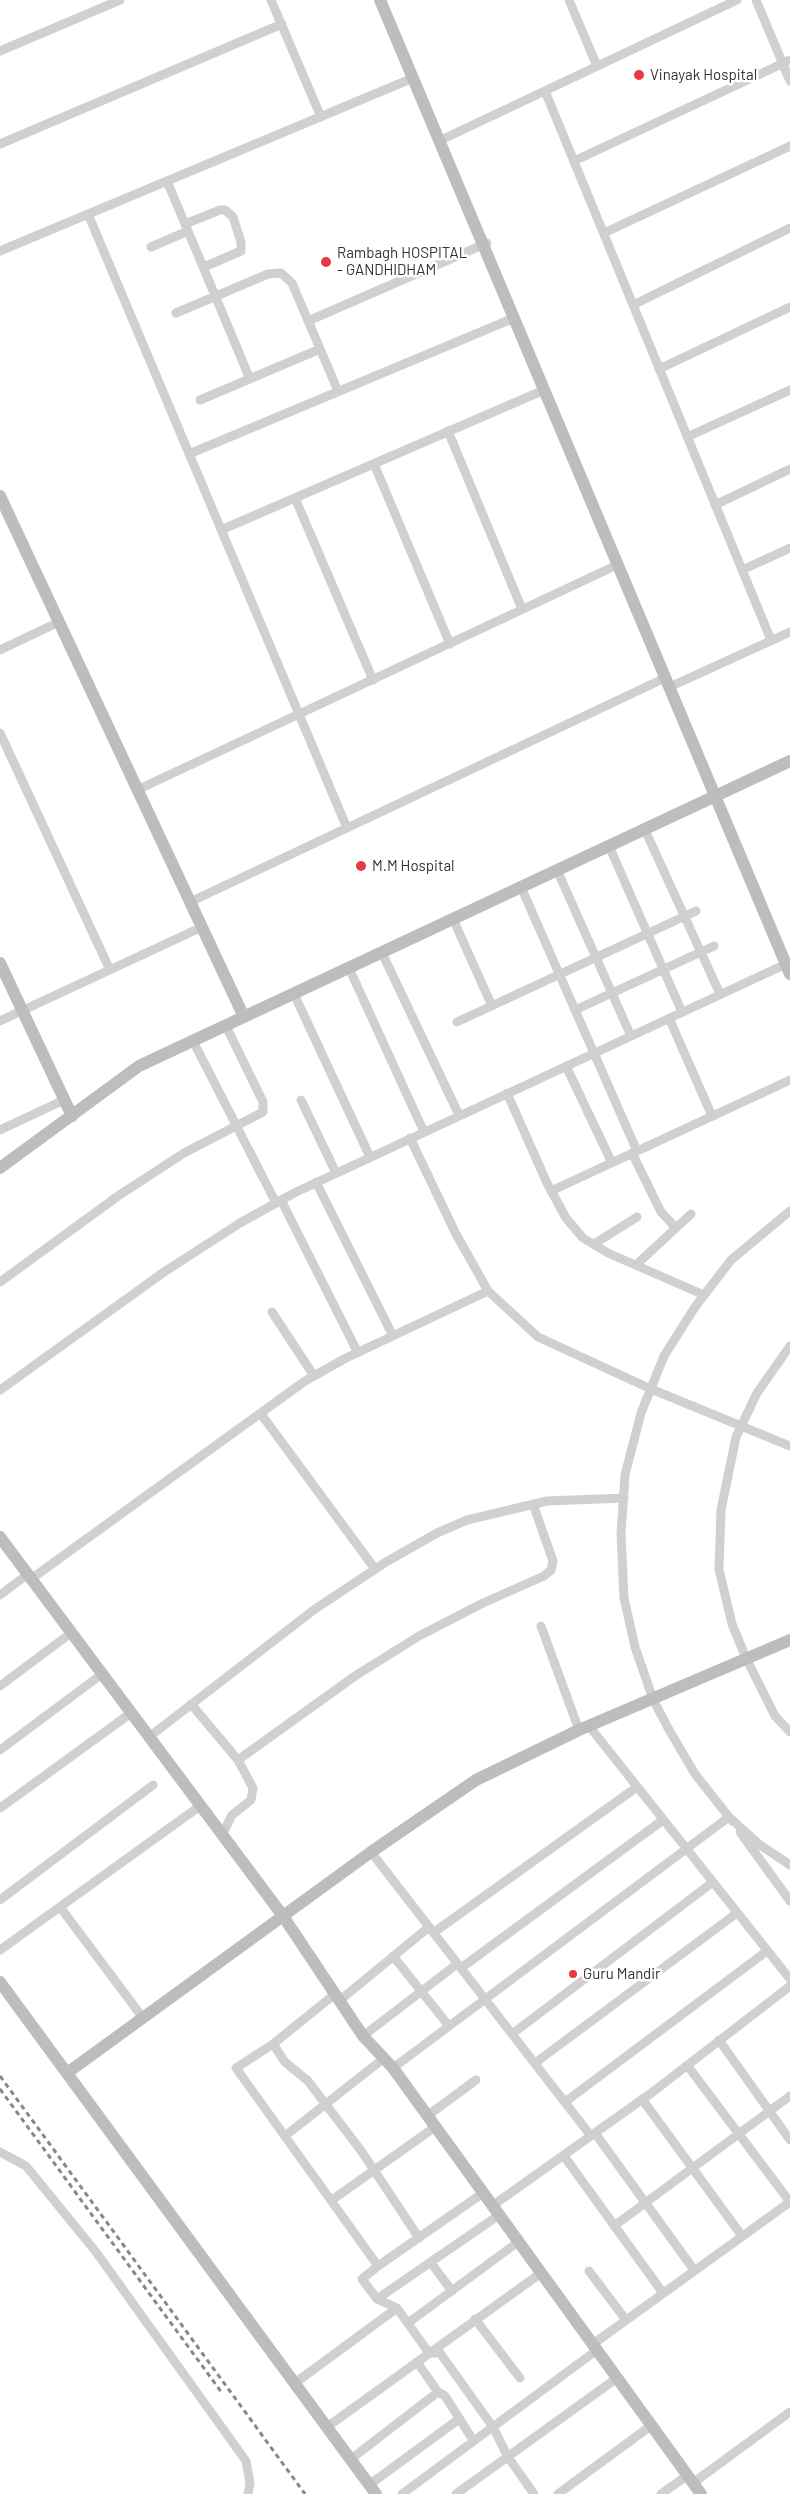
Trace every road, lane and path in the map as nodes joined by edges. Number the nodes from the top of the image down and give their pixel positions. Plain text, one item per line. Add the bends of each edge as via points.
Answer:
1 (120, 0) edge
2 (272, 0) edge
3 (380, 0) edge
4 (388, 0) edge
5 (570, 0) edge
6 (736, 0) edge
7 (756, 0) edge
8 (282, 24) junction
9 (0, 51) edge
10 (786, 62) edge
11 (597, 66) junction
12 (413, 78) junction
13 (790, 81) edge
14 (545, 91) junction
15 (321, 117) junction
16 (443, 139) junction
17 (0, 144) edge
18 (790, 146) edge
19 (574, 162) junction
20 (167, 181) junction
21 (88, 214) junction
22 (187, 227) junction
23 (790, 228) edge
24 (604, 234) junction
25 (485, 244) junction
26 (151, 247) dead end
27 (0, 251) edge
28 (204, 267) junction
29 (216, 296) junction
30 (633, 304) junction
31 (790, 307) edge
32 (176, 313) dead end
33 (514, 318) junction
34 (308, 321) junction
35 (320, 349) junction
36 (660, 369) junction
37 (250, 379) junction
38 (544, 390) junction
39 (790, 390) edge
40 (338, 391) junction
41 (200, 400) dead end
42 (448, 431) junction
43 (687, 437) junction
44 (189, 454) junction
45 (374, 464) junction
46 (790, 469) edge
47 (0, 496) edge
48 (295, 498) junction
49 (716, 505) junction
50 (222, 530) junction
51 (790, 548) edge
52 (618, 565) junction
53 (742, 570) junction
54 (522, 610) junction
55 (59, 622) junction
56 (790, 632) edge
57 (771, 640) junction
58 (450, 644) junction
59 (0, 650) edge
60 (373, 680) junction
61 (671, 681) junction
62 (299, 714) junction
63 (0, 733) edge
64 (790, 761) edge
65 (138, 790) junction
66 (718, 795) junction
67 (347, 828) junction
68 (645, 830) junction
69 (609, 846) junction
70 (557, 870) junction
71 (521, 887) junction
72 (190, 902) junction
73 (696, 910) dead end
74 (684, 916) junction
75 (453, 919) junction
76 (202, 927) junction
77 (648, 933) junction
78 (714, 946) dead end
79 (701, 952) junction
80 (382, 953) junction
81 (596, 957) junction
82 (0, 962) edge
83 (789, 964) edge
84 (349, 968) junction
85 (664, 969) junction
86 (110, 970) junction
87 (560, 974) junction
88 (612, 993) junction
89 (294, 994) junction
90 (720, 994) junction
91 (492, 1006) junction
92 (22, 1010) junction
93 (576, 1010) junction
94 (682, 1012) junction
95 (244, 1017) junction
96 (669, 1018) junction
97 (0, 1021) edge
98 (457, 1022) dead end
99 (226, 1026) junction
100 (631, 1036) junction
101 (192, 1041) junction
102 (594, 1053) junction
103 (566, 1066) junction
104 (790, 1080) edge
105 (508, 1093) junction
106 (64, 1100) junction
107 (301, 1100) dead end
108 (459, 1115) junction
109 (72, 1116) junction
110 (712, 1116) junction
111 (236, 1125) junction
112 (0, 1130) edge
113 (424, 1132) junction
114 (410, 1138) junction
115 (635, 1152) junction
116 (370, 1157) junction
117 (612, 1163) junction
118 (0, 1168) edge
119 (336, 1173) junction
120 (316, 1182) junction
121 (552, 1190) junction
122 (278, 1202) junction
123 (790, 1211) edge
124 (691, 1214) dead end
125 (637, 1217) dead end
126 (676, 1228) junction
127 (594, 1244) junction
128 (636, 1265) junction
129 (0, 1282) edge
130 (488, 1291) junction
131 (704, 1295) junction
132 (272, 1312) dead end
133 (393, 1336) junction
134 (790, 1346) edge
135 (358, 1352) junction
136 (314, 1376) junction
137 (651, 1389) junction
138 (0, 1390) edge
139 (261, 1414) junction
140 (742, 1426) junction
141 (790, 1446) edge
142 (624, 1498) junction
143 (533, 1504) junction
144 (0, 1537) edge
145 (375, 1569) junction
146 (29, 1577) junction
147 (0, 1595) edge
148 (541, 1626) dead end
149 (71, 1633) junction
150 (790, 1640) edge
151 (746, 1658) junction
152 (102, 1674) junction
153 (0, 1686) edge
154 (653, 1698) junction
155 (191, 1704) junction
156 (131, 1713) junction
157 (584, 1728) junction
158 (790, 1732) edge
159 (149, 1737) junction
160 (0, 1750) edge
161 (238, 1760) junction
162 (153, 1785) dead end
163 (638, 1787) junction
164 (200, 1806) junction
165 (0, 1808) edge
166 (729, 1817) junction
167 (664, 1820) junction
168 (222, 1835) junction
169 (687, 1850) junction
170 (371, 1852) junction
171 (790, 1865) edge
172 (713, 1882) junction
173 (0, 1900) edge
174 (790, 1901) edge
175 (60, 1906) junction
176 (737, 1913) junction
177 (283, 1916) junction
178 (431, 1930) junction
179 (0, 1950) edge
180 (767, 1951) junction
181 (393, 1956) junction
182 (459, 1966) junction
183 (790, 1979) edge
184 (0, 1982) edge
185 (790, 1986) edge
186 (422, 1991) junction
187 (337, 1998) junction
188 (485, 1999) junction
189 (143, 2018) junction
190 (449, 2026) junction
191 (512, 2034) junction
192 (363, 2036) junction
193 (719, 2040) junction
194 (272, 2044) junction
195 (388, 2063) junction
196 (535, 2063) junction
197 (687, 2065) junction
198 (67, 2073) junction
199 (476, 2080) dead end
200 (790, 2096) edge
201 (642, 2099) junction
202 (565, 2102) junction
203 (326, 2106) junction
204 (770, 2111) junction
205 (427, 2116) junction
206 (435, 2127) junction
207 (593, 2134) junction
208 (739, 2134) junction
209 (285, 2136) junction
210 (790, 2140) edge
211 (0, 2152) edge
212 (564, 2156) junction
213 (374, 2168) junction
214 (693, 2168) junction
215 (483, 2193) junction
216 (332, 2200) junction
217 (790, 2202) edge
218 (646, 2203) junction
219 (496, 2210) junction
220 (614, 2226) junction
221 (742, 2236) junction
222 (419, 2238) junction
223 (518, 2242) junction
224 (431, 2264) junction
225 (378, 2266) junction
226 (694, 2270) junction
227 (589, 2271) dead end
228 (541, 2272) junction
229 (452, 2290) junction
230 (663, 2293) junction
231 (377, 2299) junction
232 (397, 2308) junction
233 (476, 2319) junction
234 (626, 2320) junction
235 (408, 2323) junction
236 (595, 2347) junction
237 (429, 2353) junction
238 (417, 2362) junction
239 (520, 2378) dead end
240 (617, 2378) junction
241 (295, 2383) junction
242 (438, 2392) junction
243 (790, 2412) edge
244 (459, 2419) junction
245 (327, 2426) junction
246 (652, 2426) junction
247 (493, 2427) junction
248 (473, 2440) junction
249 (508, 2457) junction
250 (351, 2459) junction
251 (690, 2479) junction
252 (372, 2489) edge
253 (248, 2494) edge
254 (402, 2494) edge
255 (456, 2494) edge
256 (534, 2494) edge
257 (558, 2494) edge
258 (661, 2494) edge
259 (701, 2494) edge

1 - 9 street
2 - 8 street
3 - 12 street
4 - 16 street
5 - 11 street
6 - 11 street
7 - 10 street
8 - 15 street
8 - 17 street
10 - 13 street
10 - 19 street
11 - 14 street
12 - 15 street
12 - 16 street
14 - 16 street
14 - 19 street
15 - 20 street
16 - 25 street
18 - 24 street
19 - 24 street
20 - 21 street
20 - 22 street
21 - 27 street
21 - 44 street
22 - 26 street
22 - 28 street
22 - 28 street via 220,210 226,210 233,218 242,242 240,251
23 - 30 street
24 - 30 street
25 - 33 street
25 - 34 street
25 - 61 street
28 - 29 street
29 - 32 street
29 - 34 street via 268,274 281,274 292,283
29 - 37 street
30 - 36 street
31 - 36 street
33 - 38 street
33 - 40 street
34 - 35 street
35 - 37 street
35 - 40 street
36 - 43 street
37 - 41 street
38 - 42 street
38 - 52 street
39 - 43 street
40 - 44 street
42 - 45 street
42 - 54 street
43 - 49 street
44 - 50 street
45 - 48 street
45 - 58 street
46 - 49 street
47 - 55 street
48 - 50 street
48 - 60 street
49 - 53 street
50 - 62 street
51 - 53 street
52 - 54 street
52 - 61 street
53 - 57 street
54 - 58 street
55 - 59 street
55 - 65 street
56 - 57 street
57 - 61 street
58 - 60 street
60 - 62 street
61 - 66 street
61 - 67 street
62 - 65 street
62 - 67 street
63 - 86 street
64 - 66 street
65 - 72 street
66 - 68 street
66 - 83 street
67 - 72 street
68 - 69 street
68 - 74 street
69 - 70 street
69 - 77 street
70 - 71 street
70 - 81 street
71 - 75 street
71 - 87 street
72 - 76 street
73 - 74 street
74 - 77 street
74 - 79 street
75 - 80 street
75 - 91 street
76 - 86 street
76 - 95 street
77 - 81 street
77 - 85 street
78 - 79 street
79 - 85 street
79 - 90 street
80 - 84 street
80 - 108 street
81 - 87 street
81 - 88 street
82 - 92 street
83 - 90 street
84 - 89 street
84 - 113 street
85 - 88 street
85 - 94 street
86 - 92 street
87 - 91 street
87 - 93 street
88 - 93 street
88 - 100 street
89 - 95 street
89 - 116 street
90 - 94 street
91 - 98 street
92 - 97 street
92 - 106 street
93 - 102 street
94 - 96 street
95 - 99 street
96 - 100 street
96 - 110 street
99 - 101 street
99 - 111 street via 264,1108 259,1114
100 - 102 street
101 - 109 street via 139,1066
101 - 111 street
102 - 103 street
102 - 115 street
103 - 105 street
103 - 117 street
104 - 110 street
105 - 108 street
105 - 121 street
106 - 109 street
106 - 112 street
107 - 119 street
108 - 113 street
109 - 118 street
110 - 115 street
111 - 122 street
111 - 129 street via 184,1153 118,1196
113 - 114 street
114 - 116 street
114 - 130 street via 456,1234
115 - 117 street
115 - 126 street via 661,1212
116 - 119 street
117 - 121 street
119 - 120 street
120 - 122 street
120 - 133 street
121 - 127 street via 566,1218 583,1238
122 - 135 street
122 - 138 street via 164,1272
123 - 131 street via 731,1260
124 - 126 street
125 - 127 street
126 - 128 street
127 - 128 street
128 - 131 street
130 - 133 street
130 - 137 street via 538,1337
131 - 137 street via 664,1356
132 - 136 street
133 - 135 street
134 - 140 street via 757,1393
135 - 136 street
136 - 139 street
137 - 140 street
137 - 142 street via 641,1412
139 - 145 street
139 - 146 street
140 - 141 street
140 - 151 street via 736,1438 721,1510 720,1569 732,1624
142 - 143 street
142 - 154 street via 621,1534 624,1598 635,1647
143 - 145 street via 466,1520
143 - 161 street via 553,1561 551,1570 418,1636 355,1676
144 - 146 street
145 - 155 street via 315,1609
146 - 147 street
146 - 149 street
148 - 157 street
149 - 152 street
149 - 153 street
150 - 151 street
151 - 154 street
151 - 158 street via 775,1716
152 - 156 street
152 - 160 street
154 - 157 street
154 - 166 street via 695,1774
155 - 159 street
155 - 161 street
156 - 159 street
156 - 165 street
157 - 163 street
157 - 170 street via 476,1780
159 - 164 street
161 - 168 street via 251,1781 253,1796 232,1815
162 - 173 street
163 - 167 street
163 - 178 street
164 - 168 street
164 - 175 street
166 - 169 street
166 - 171 street via 760,1845
166 - 174 street
167 - 169 street
167 - 182 street
168 - 177 street
169 - 172 street
169 - 188 street
170 - 177 street
170 - 178 street
172 - 176 street
172 - 191 street
175 - 179 street
175 - 189 street
176 - 180 street
176 - 196 street
177 - 187 street
177 - 189 street
178 - 181 street
178 - 182 street
180 - 183 street
180 - 202 street
181 - 186 street
181 - 187 street
182 - 186 street
182 - 188 street
184 - 198 street
185 - 193 street
186 - 190 street
186 - 192 street
187 - 192 street
187 - 194 street
188 - 190 street
188 - 191 street
189 - 198 street
190 - 195 street
191 - 196 street
192 - 195 street
193 - 197 street
193 - 204 street
194 - 203 street
194 - 209 street via 236,2068
195 - 203 street
195 - 205 street
196 - 202 street
197 - 201 street
197 - 208 street
198 - 241 street
199 - 205 street
200 - 204 street
201 - 207 street
201 - 214 street
202 - 207 street
203 - 209 street
203 - 213 street
204 - 208 street
204 - 210 street
205 - 206 street
206 - 213 street
206 - 215 street
207 - 212 street
207 - 218 street
208 - 214 street
208 - 217 street
209 - 216 street
211 - 253 street via 26,2166 108,2268 246,2461 250,2483
212 - 219 street
212 - 220 street
213 - 216 street
213 - 222 street
214 - 218 street
214 - 221 street
215 - 219 street
215 - 222 street
216 - 225 street
217 - 221 street
218 - 220 street
218 - 226 street
219 - 223 street
219 - 224 street
220 - 230 street
221 - 226 street
222 - 225 street
223 - 228 street
223 - 229 street
224 - 229 street
224 - 231 street
225 - 231 street via 362,2279
226 - 230 street
227 - 234 street
228 - 233 street
228 - 236 street
229 - 235 street
230 - 234 street
231 - 232 street
232 - 235 street
232 - 241 street
233 - 237 street
233 - 239 street
234 - 236 street
235 - 237 street
236 - 240 street
236 - 247 street
237 - 238 street
237 - 247 street via 440,2353
238 - 242 street
238 - 245 street
240 - 246 street
240 - 249 street
241 - 245 street
242 - 244 street via 445,2396
242 - 250 street
243 - 251 street
244 - 248 street
244 - 252 street
245 - 250 street
246 - 251 street
246 - 257 street
247 - 248 street
247 - 249 street
248 - 254 street
249 - 255 street
249 - 256 street
250 - 252 street
251 - 258 street
251 - 259 street

